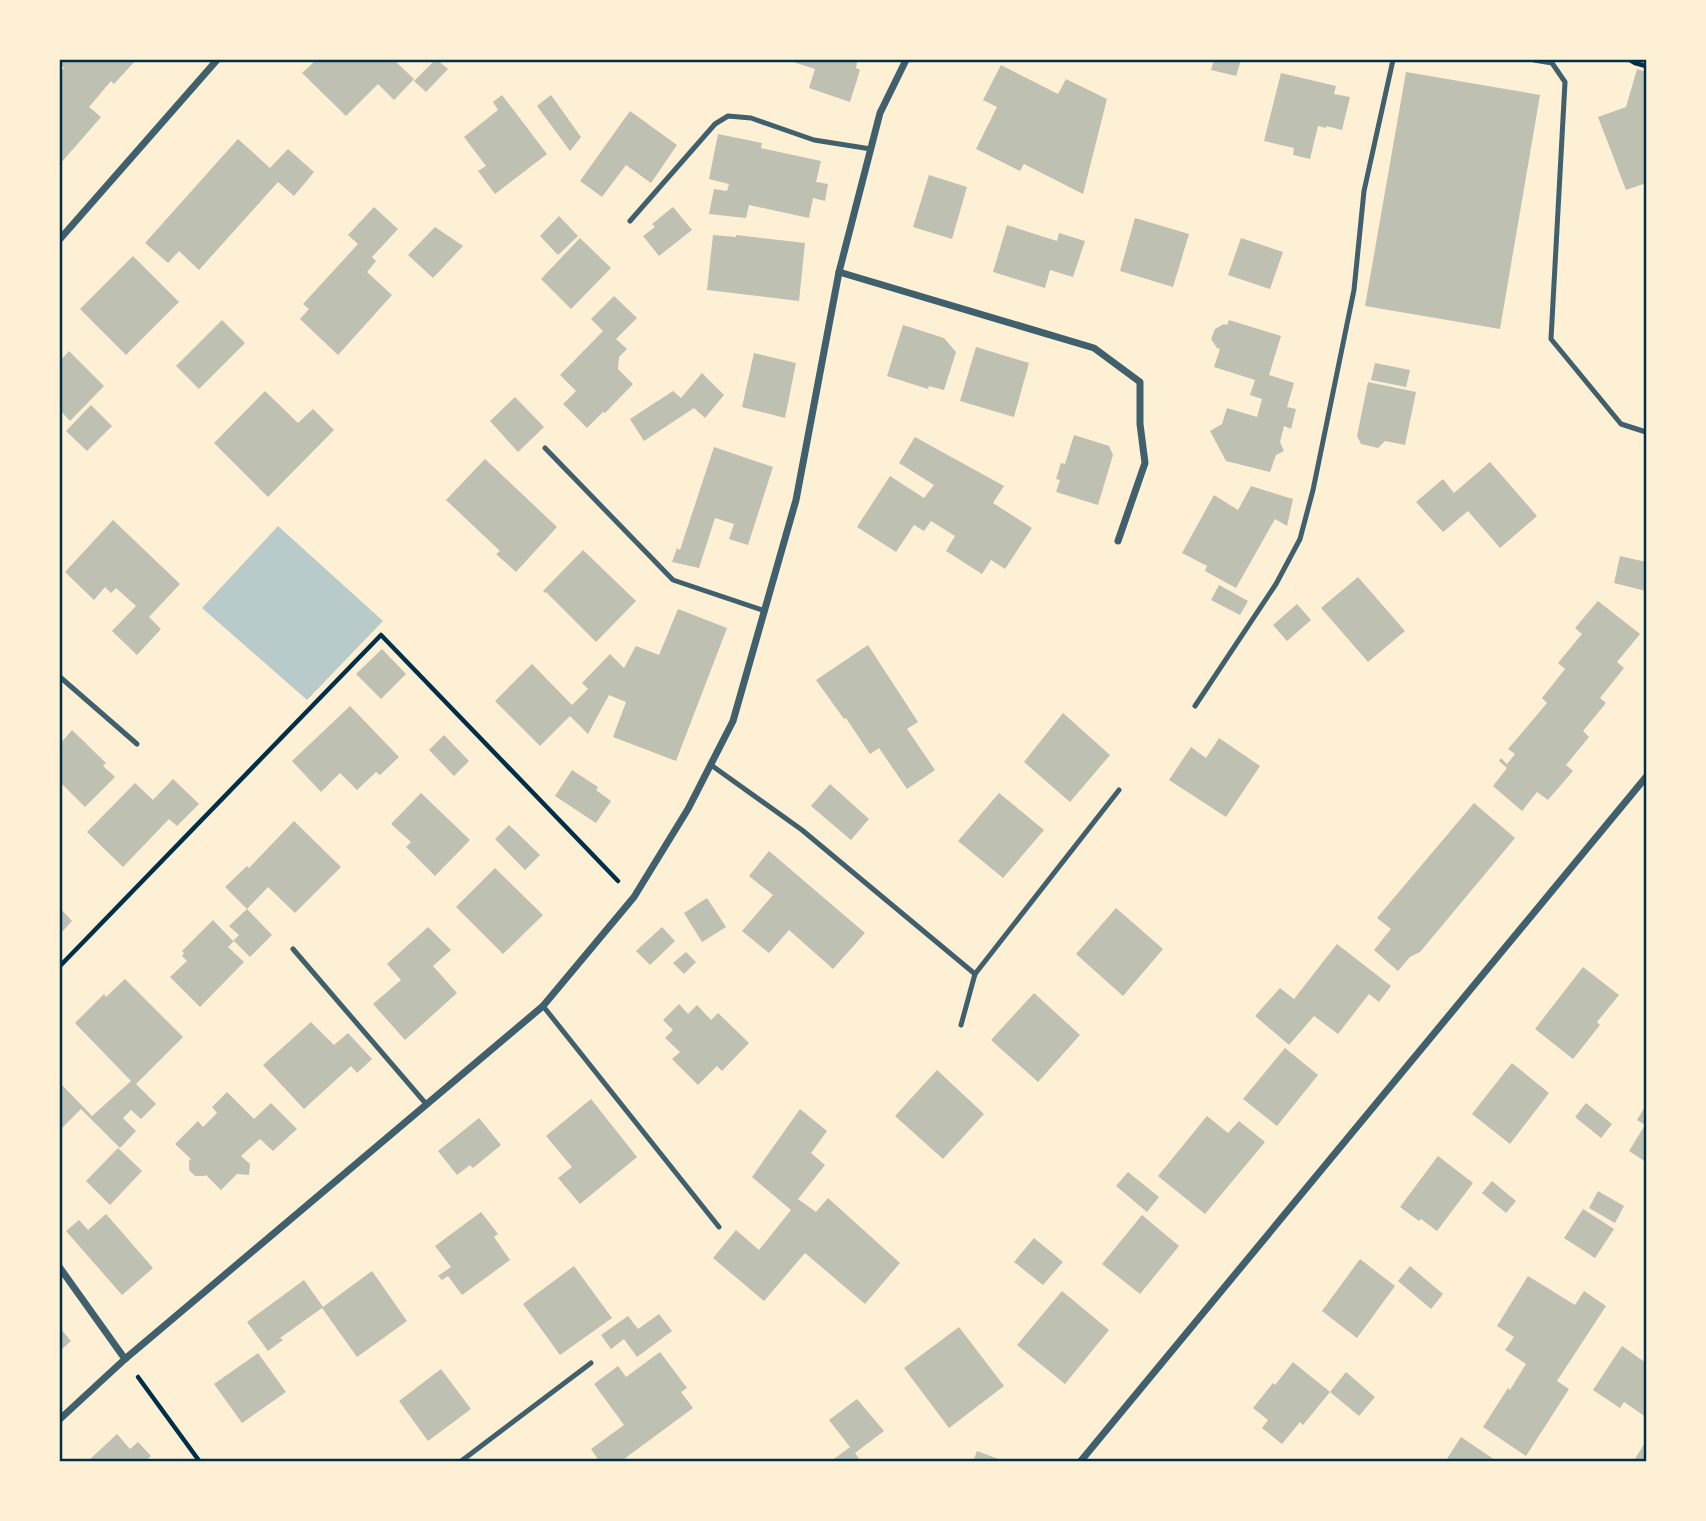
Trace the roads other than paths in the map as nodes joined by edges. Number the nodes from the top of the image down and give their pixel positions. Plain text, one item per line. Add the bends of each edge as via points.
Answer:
1 (217, 60) edge
2 (906, 60) edge
3 (1392, 60) edge
4 (1534, 60) edge
5 (871, 149) junction
6 (630, 222) dead end
7 (60, 239) edge
8 (839, 272) junction
9 (1647, 432) edge
10 (545, 448) dead end
11 (1118, 541) dead end
12 (765, 611) junction
13 (60, 677) edge
14 (1195, 706) dead end
15 (137, 744) dead end
16 (711, 765) junction
17 (1647, 777) edge
18 (1119, 790) dead end
19 (293, 949) dead end
20 (975, 974) junction
21 (543, 1006) junction
22 (961, 1026) dead end
23 (427, 1105) junction
24 (719, 1227) dead end
25 (60, 1268) edge
26 (125, 1359) junction
27 (591, 1363) dead end
28 (60, 1419) edge
29 (460, 1461) edge
30 (1080, 1461) edge

1 - 7 street
2 - 5 street via 880,113
3 - 14 lane via 1364,191 1354,290 1300,539 1276,584
4 - 9 lane via 1552,63 1565,82 1551,339 1621,424
5 - 6 lane via 814,140 751,118 728,116 715,124
5 - 8 street
8 - 11 street via 1094,348 1140,382 1145,463
8 - 12 street via 796,500
10 - 12 lane via 673,580
12 - 16 street via 733,721
13 - 15 lane
16 - 20 lane via 802,830
16 - 21 street via 634,897
17 - 30 street
18 - 20 lane
19 - 23 lane
20 - 22 lane
21 - 23 street
21 - 24 lane
23 - 26 street
25 - 26 street
26 - 28 street
27 - 29 lane

